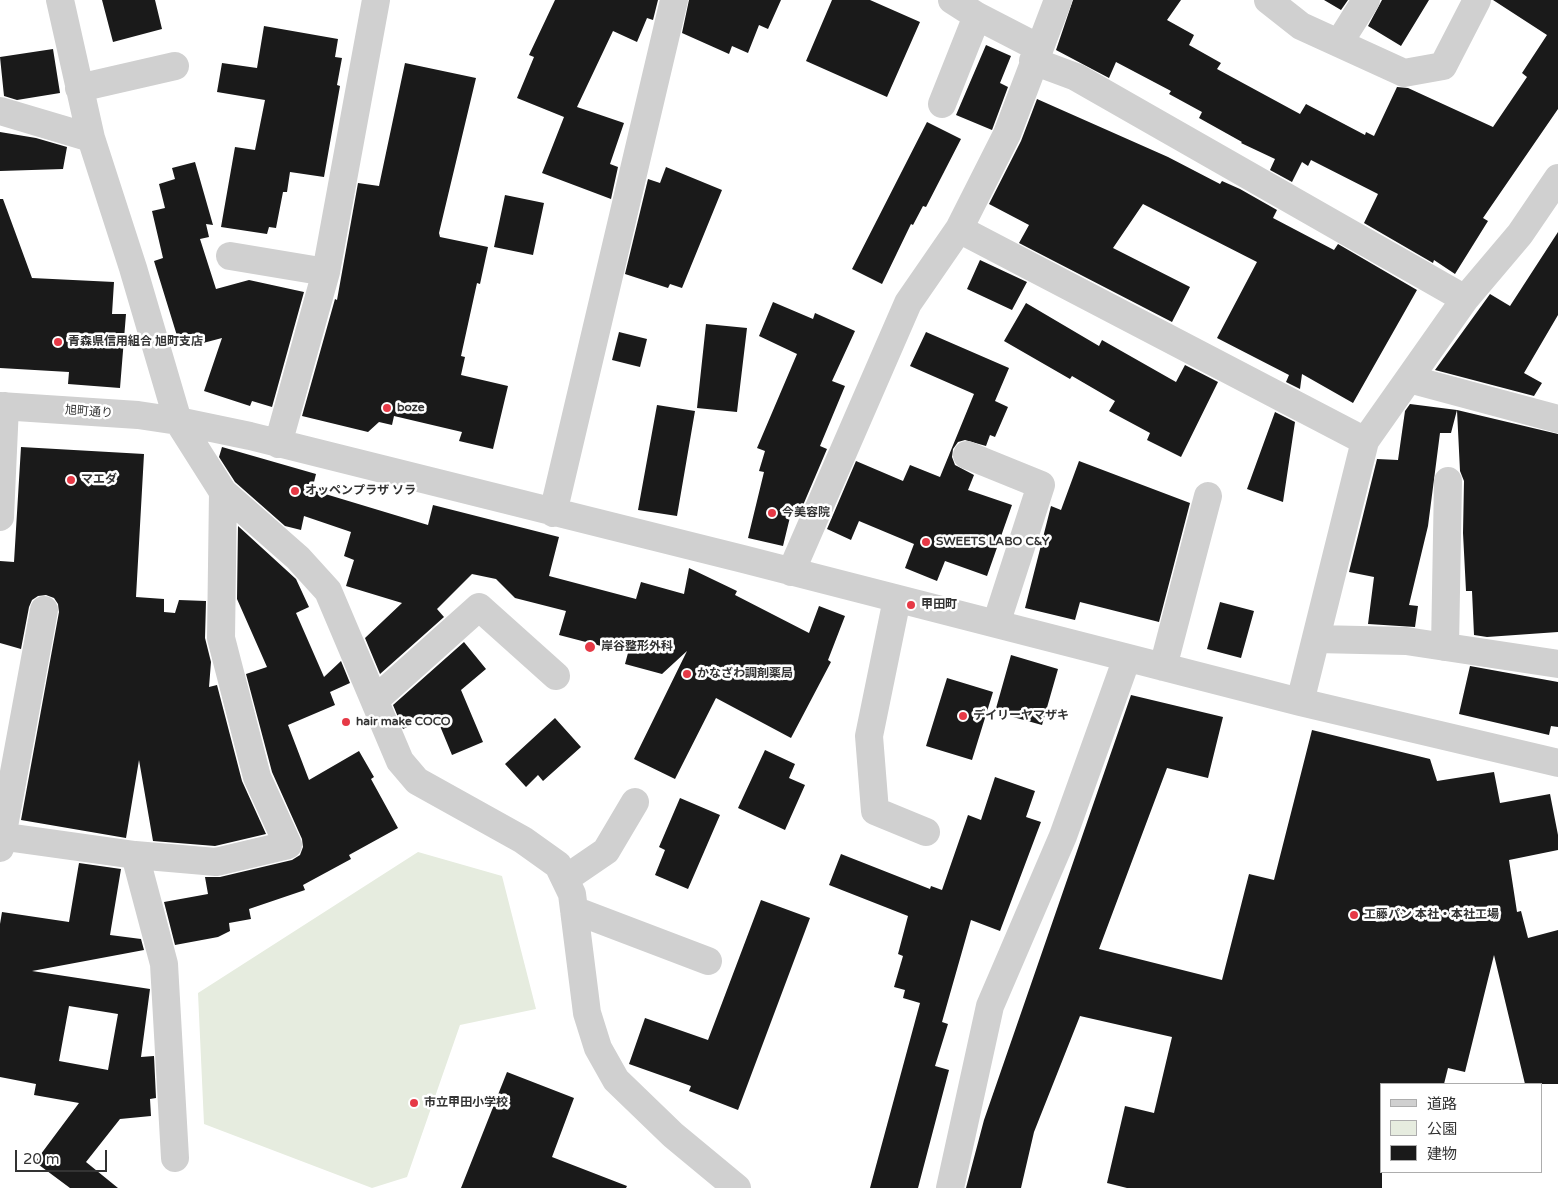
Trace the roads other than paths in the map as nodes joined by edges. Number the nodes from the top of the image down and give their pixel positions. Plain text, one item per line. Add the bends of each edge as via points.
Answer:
1 (60, 0) edge
2 (376, 0) edge
3 (674, 0) edge
4 (952, 0) edge
5 (1058, 0) edge
6 (1268, 0) edge
7 (1366, 0) edge
8 (1477, 0) edge
9 (977, 16) junction
10 (1339, 43) junction
11 (1036, 55) junction
12 (175, 66) dead end
13 (79, 88) junction
14 (942, 104) dead end
15 (0, 111) edge
16 (91, 138) junction
17 (1558, 178) edge
18 (959, 229) junction
19 (230, 256) dead end
20 (326, 272) junction
21 (1465, 299) junction
22 (1408, 379) junction
23 (2, 406) edge
24 (1558, 419) edge
25 (178, 421) junction
26 (1365, 441) junction
27 (278, 444) junction
28 (967, 455) dead end
29 (1448, 481) dead end
30 (223, 492) junction
31 (1208, 496) dead end
32 (553, 513) junction
33 (0, 517) edge
34 (791, 572) junction
35 (897, 599) junction
36 (44, 610) dead end
37 (996, 624) junction
38 (1316, 638) junction
39 (1445, 647) junction
40 (1127, 658) junction
41 (1558, 664) edge
42 (1163, 667) junction
43 (556, 676) dead end
44 (374, 700) junction
45 (1300, 702) junction
46 (1558, 763) edge
47 (635, 802) dead end
48 (926, 832) dead end
49 (1, 840) edge
50 (136, 855) junction
51 (565, 879) junction
52 (574, 910) junction
53 (708, 961) dead end
54 (175, 1158) dead end
55 (737, 1188) edge
56 (950, 1188) edge

1 - 13 street
2 - 20 street
3 - 32 street
4 - 9 street
5 - 11 street
6 - 10 street via 1301,26
7 - 10 street
8 - 10 street via 1443,66 1404,73
9 - 11 street
9 - 14 street
11 - 18 street via 1007,134
11 - 21 street
12 - 13 street
13 - 16 street
15 - 16 street
16 - 25 street
17 - 21 street via 1520,234
18 - 26 street
18 - 34 street via 908,303
19 - 20 street
20 - 27 street
21 - 22 street
22 - 24 street
22 - 26 street
23 - 25 street, 旭町通り via 138,415
23 - 33 street
25 - 27 street, 旭町通り
25 - 30 street
26 - 38 street
27 - 32 street, 旭町通り
28 - 37 street via 1041,485
29 - 39 street
30 - 44 street via 298,558 328,590
30 - 50 street via 221,638 257,777 288,845 216,862
31 - 42 street
32 - 34 street, 旭町通り
34 - 35 street, 旭町通り
35 - 37 street, 旭町通り
35 - 48 street via 869,736 875,810
36 - 49 street
37 - 40 street, 旭町通り
38 - 39 street via 1406,641
38 - 45 street
39 - 41 street
40 - 42 street, 旭町通り
40 - 56 street via 1063,836 990,1006
42 - 45 street, 旭町通り
43 - 44 street via 479,607
44 - 51 street via 400,761 417,781 523,840 558,865
45 - 46 street, 旭町通り
47 - 51 street via 606,851
49 - 50 street
50 - 54 street via 164,964
51 - 52 street via 572,894
52 - 53 street
52 - 55 street via 587,1013 598,1048 616,1080 673,1135

